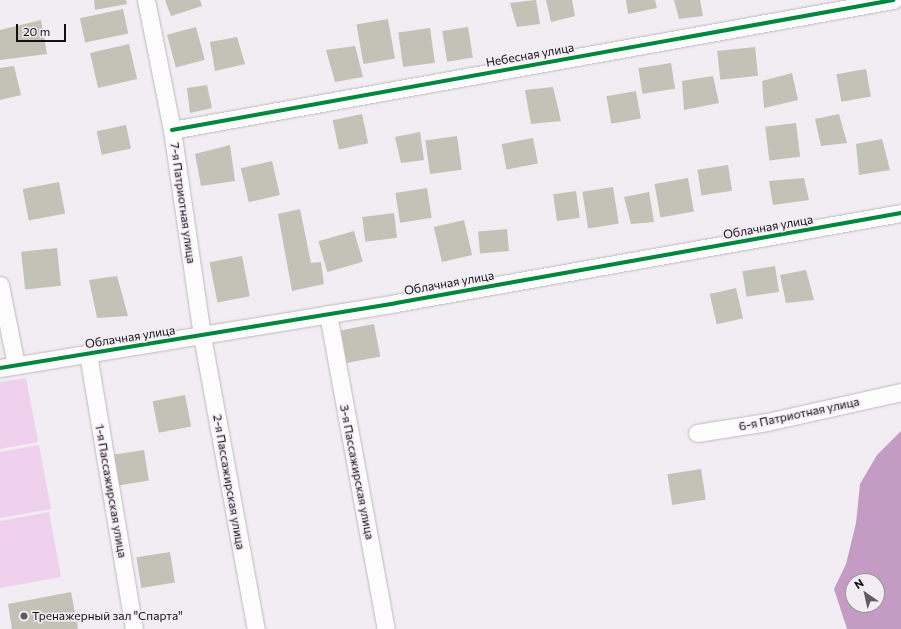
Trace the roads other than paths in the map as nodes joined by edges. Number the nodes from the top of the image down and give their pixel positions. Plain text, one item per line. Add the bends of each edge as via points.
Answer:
1 (146, 0) edge
2 (893, 0) edge
3 (172, 130) junction
4 (901, 213) edge
5 (0, 285) edge
6 (328, 314) junction
7 (202, 336) junction
8 (88, 354) junction
9 (8, 367) edge
10 (901, 392) edge
11 (697, 433) dead end
12 (134, 629) edge
13 (256, 629) edge
14 (386, 629) edge

1 - 3 street, 7-я Патриотная улица
2 - 3 street, Небесная улица
3 - 7 street, 7-я Патриотная улица
4 - 6 street, Облачная улица
5 - 9 street
6 - 7 street, Облачная улица
6 - 14 street, 3-я Пассажирская улица
7 - 8 street, Облачная улица
7 - 13 street, 2-я Пассажирская улица
8 - 9 street, Облачная улица
8 - 12 street, 1-я Пассажирская улица
10 - 11 street, 6-я Патриотная улица via 767,422

